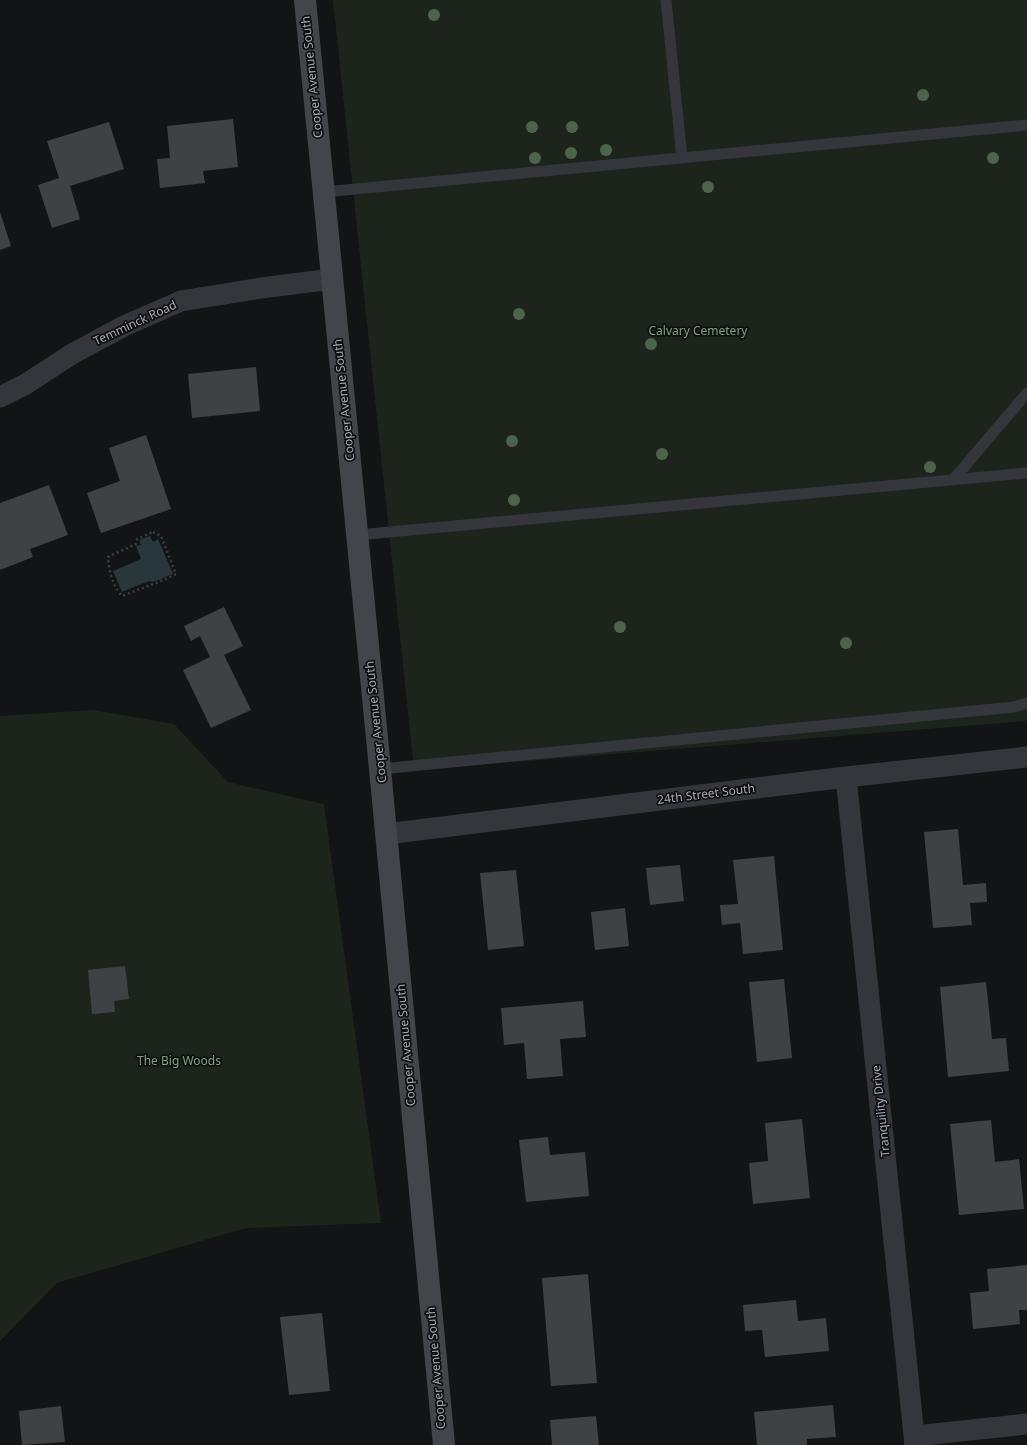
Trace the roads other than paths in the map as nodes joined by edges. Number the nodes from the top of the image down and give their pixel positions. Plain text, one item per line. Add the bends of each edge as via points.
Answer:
1 (305, 0) edge
2 (666, 0) edge
3 (1027, 125) edge
4 (682, 158) junction
5 (324, 192) junction
6 (332, 279) junction
7 (1027, 393) edge
8 (0, 397) edge
9 (1027, 473) edge
10 (953, 480) junction
11 (357, 535) junction
12 (1027, 703) edge
13 (1027, 757) edge
14 (380, 769) junction
15 (846, 776) junction
16 (386, 834) junction
17 (1027, 1424) edge
18 (915, 1441) edge
19 (444, 1445) edge

1 - 5 street, Cooper Avenue South
2 - 4 lane
3 - 4 lane
4 - 5 lane
5 - 6 street, Cooper Avenue South
6 - 8 street, Temminck Road via 181,301 124,326
6 - 11 street, Cooper Avenue South
7 - 10 lane
9 - 10 lane
10 - 11 lane
11 - 14 street, Cooper Avenue South
12 - 14 lane via 1014,707
13 - 15 street, 24th Street South
14 - 16 street, Cooper Avenue South
15 - 16 street, 24th Street South
15 - 18 street, Tranquility Drive
16 - 19 street, Cooper Avenue South
17 - 18 street

